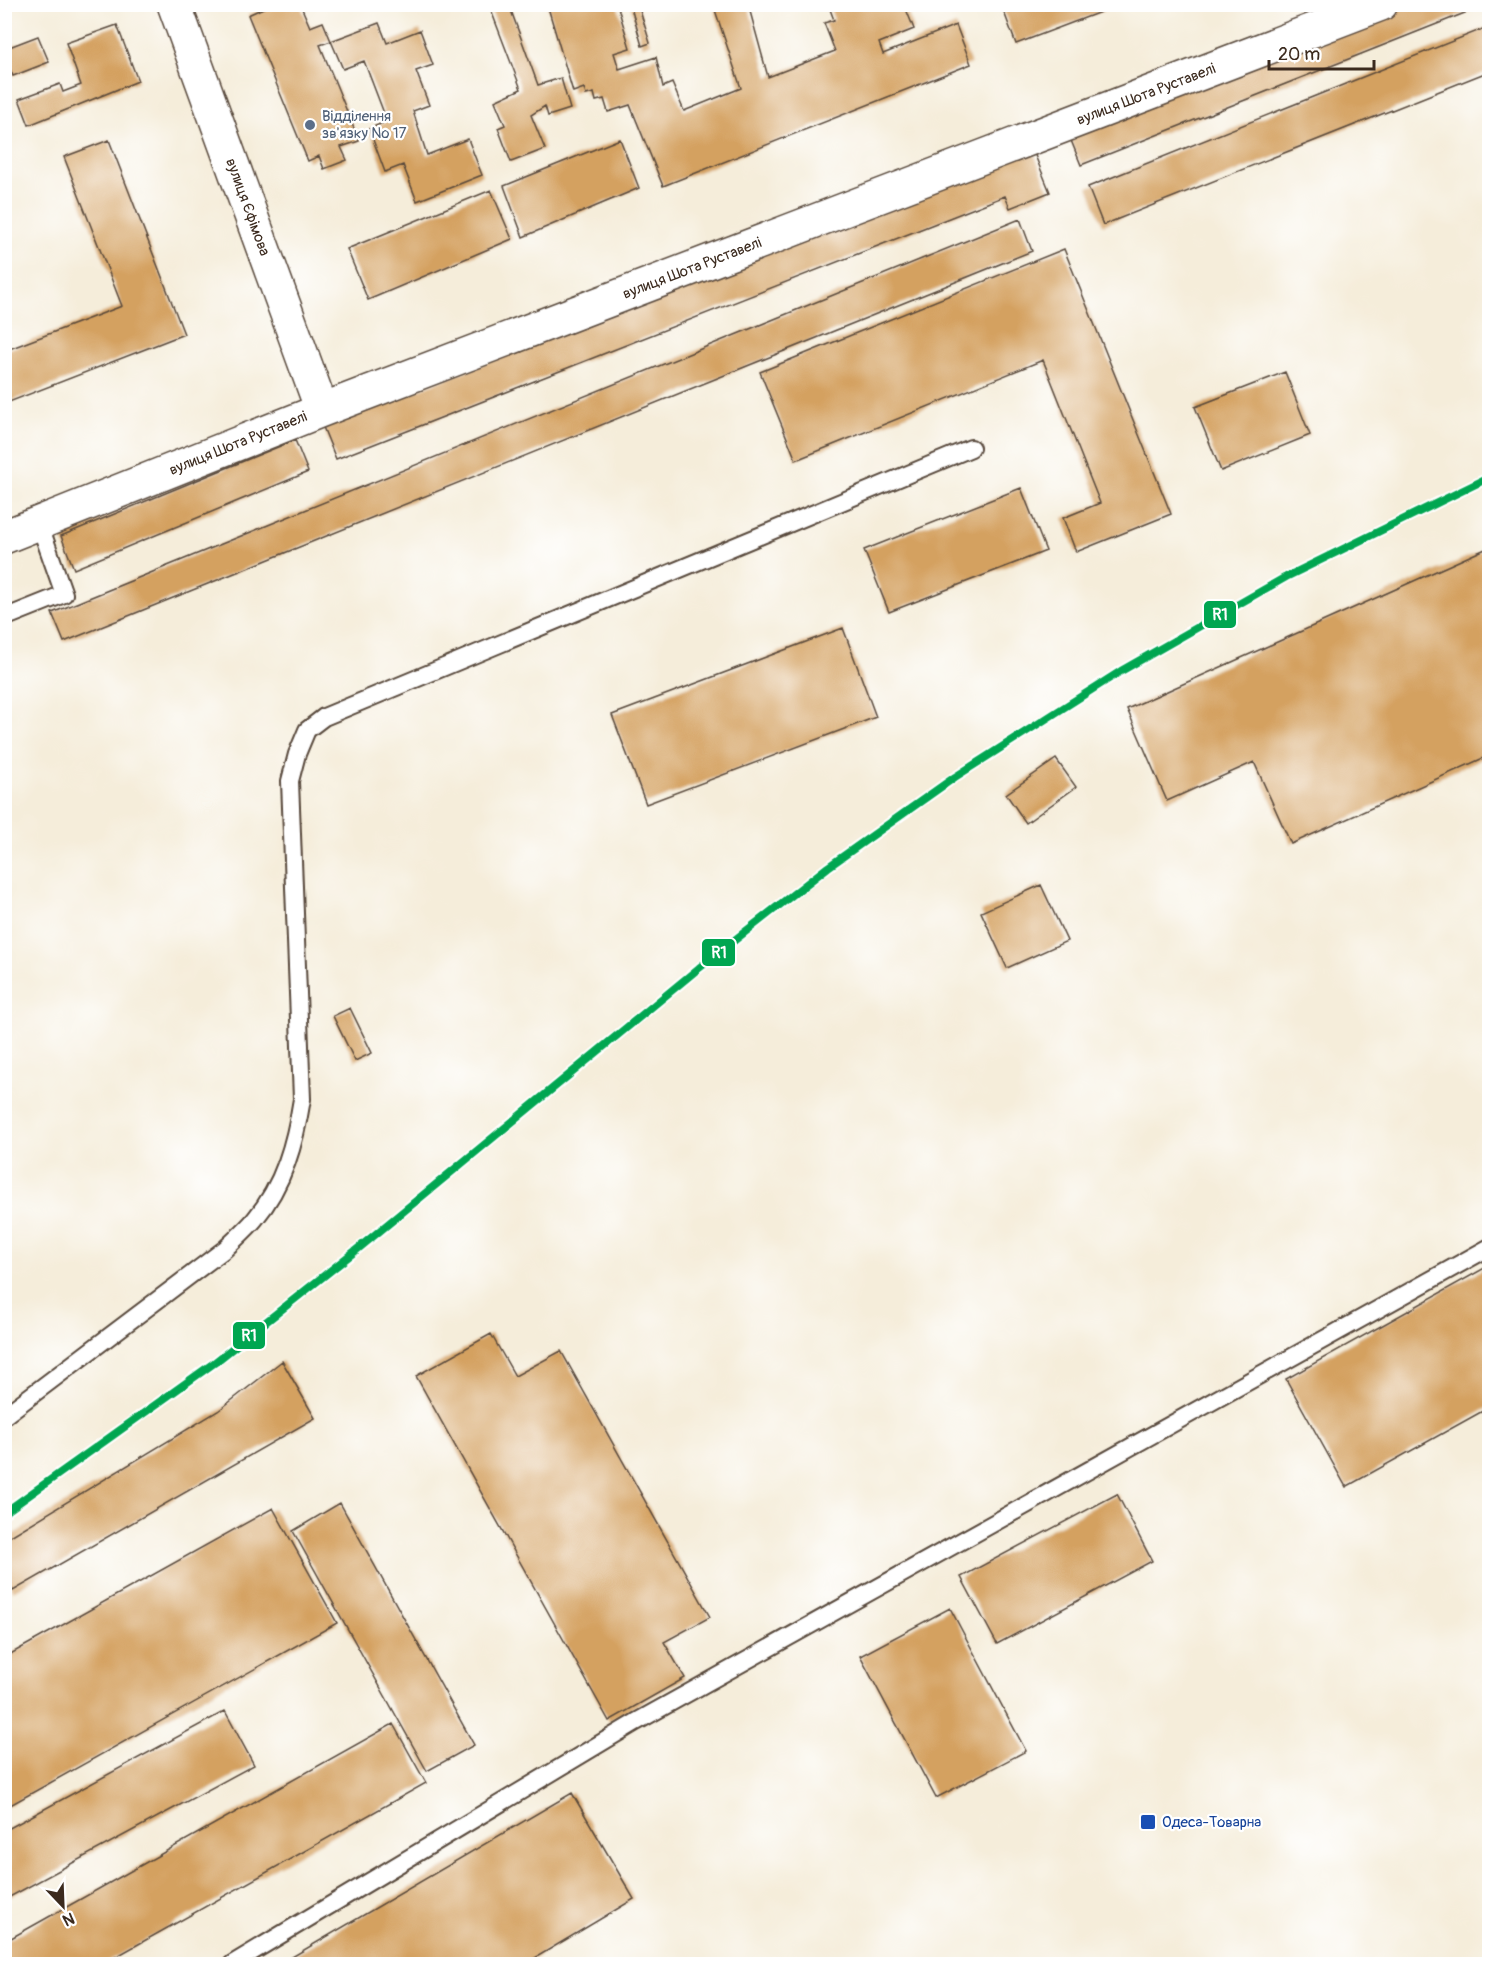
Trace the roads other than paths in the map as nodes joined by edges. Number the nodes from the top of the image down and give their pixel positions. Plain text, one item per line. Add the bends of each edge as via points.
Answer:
1 (174, 4) edge
2 (1381, 4) edge
3 (322, 410) junction
4 (971, 448) dead end
5 (39, 523) junction
6 (4, 537) edge
7 (4, 618) edge
8 (1490, 1247) edge
9 (4, 1416) edge
10 (232, 1965) edge

1 - 3 street, вулиця Єфімова
2 - 3 street, вулиця Шота Руставелі
3 - 5 street, вулиця Шота Руставелі
4 - 9 lane via 324,717 307,730 290,781 302,1099 296,1138 276,1189 255,1219 225,1249
5 - 6 street, вулиця Шота Руставелі
5 - 7 lane via 64,594
8 - 10 lane via 636,1722

